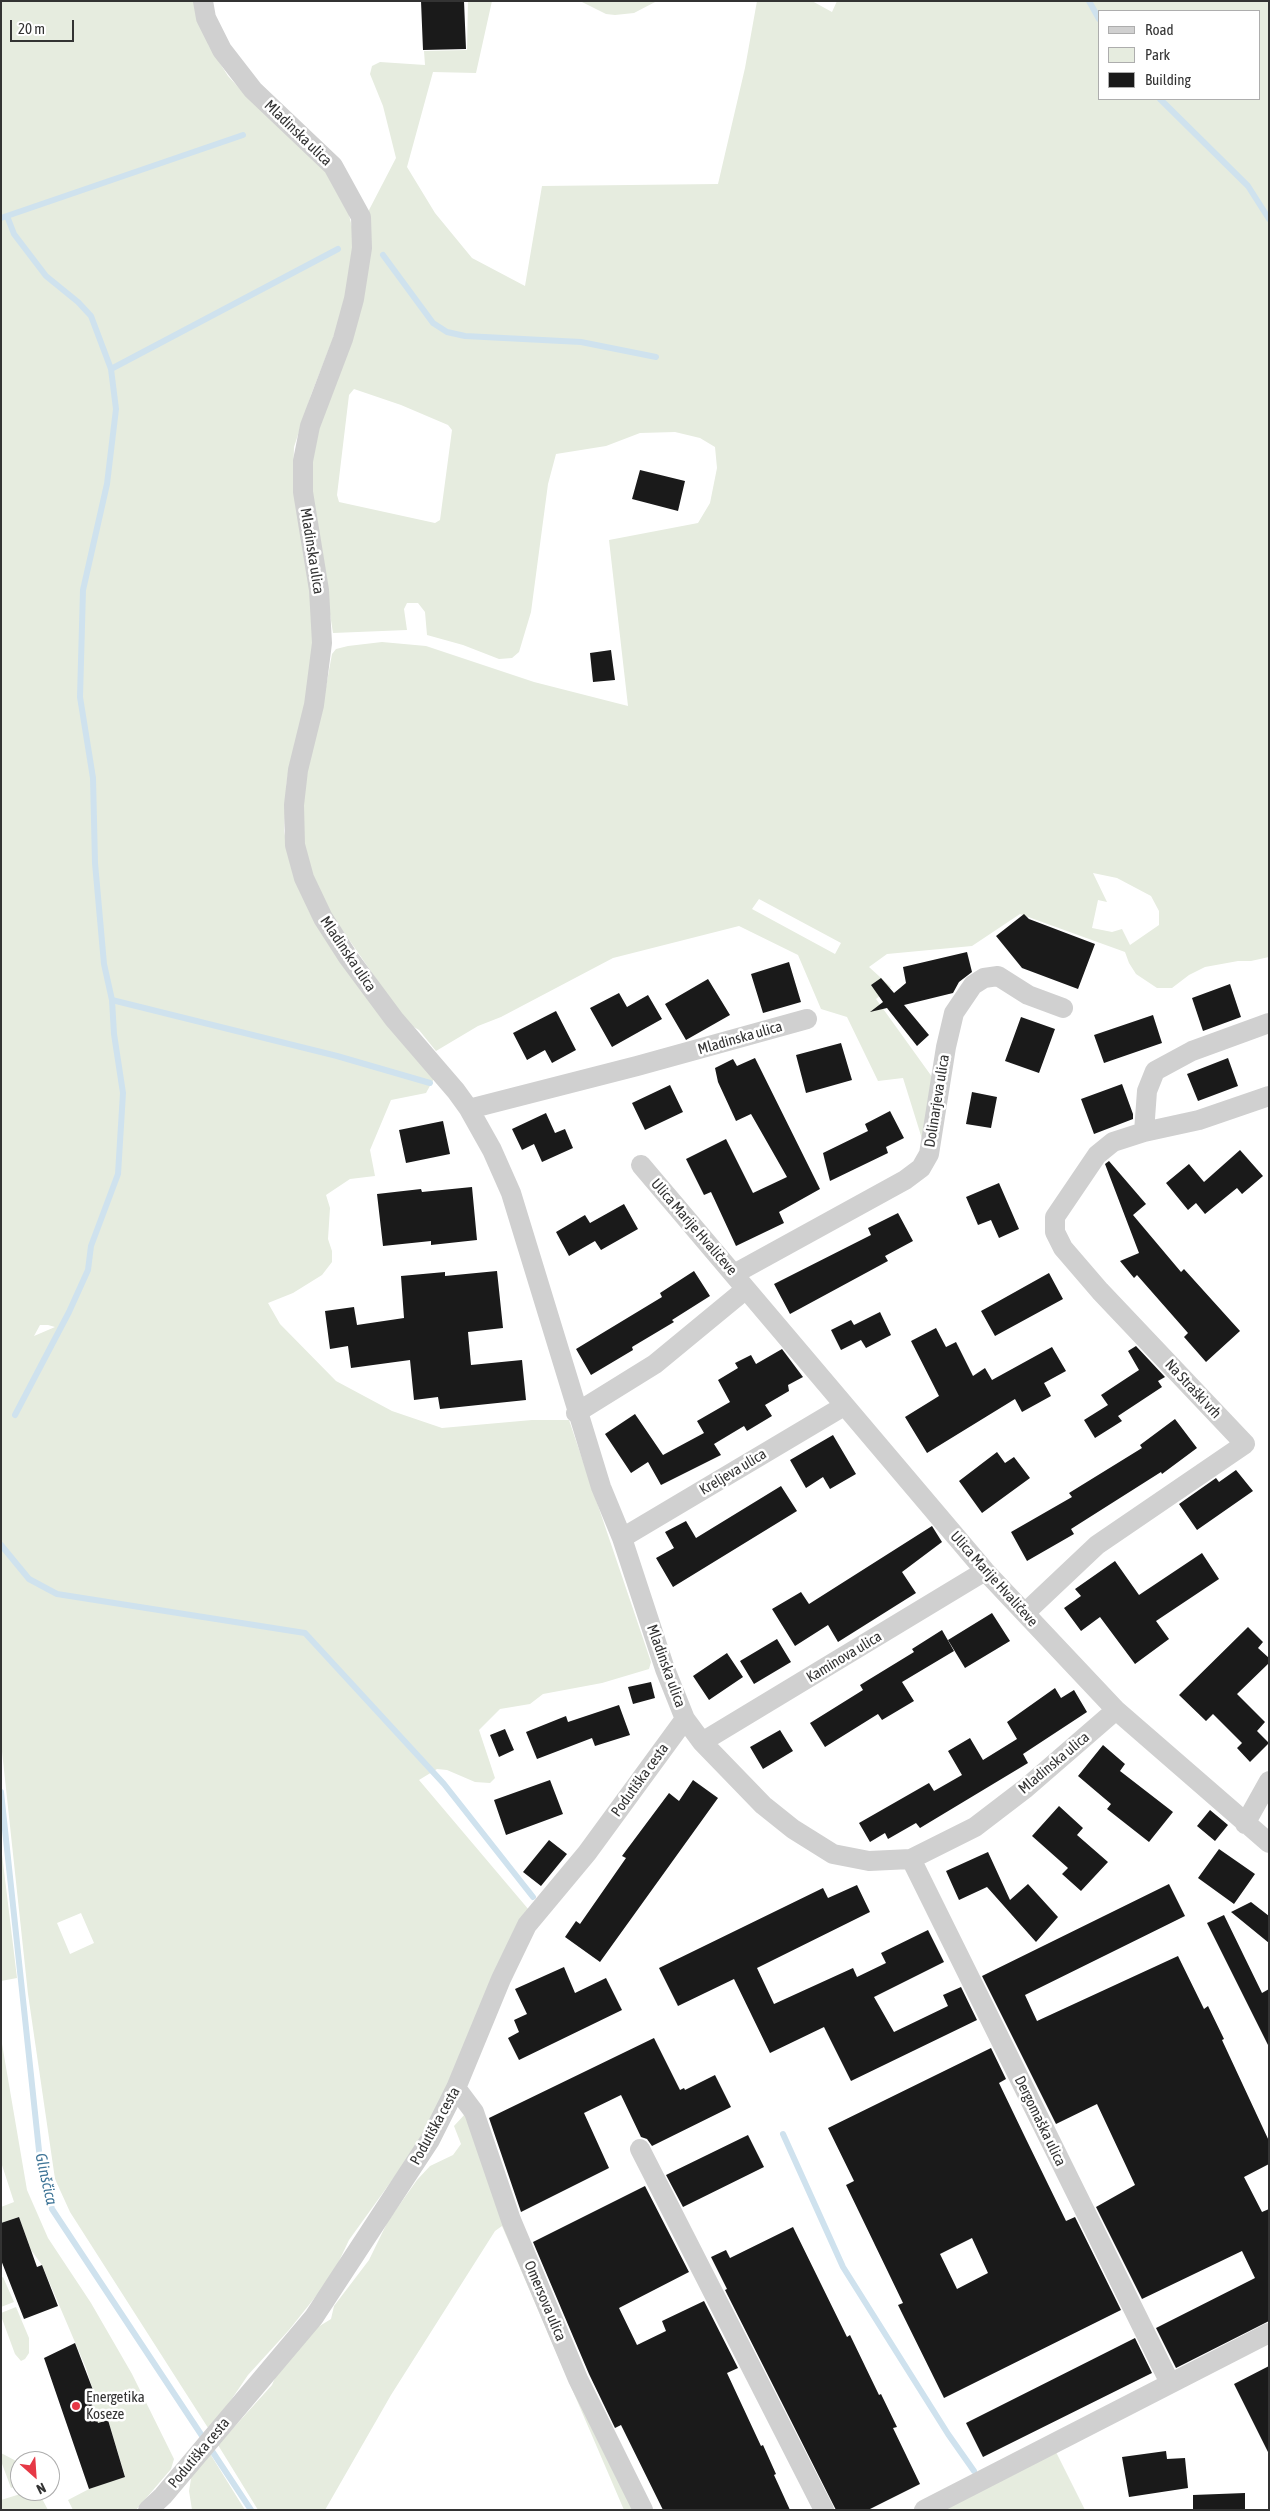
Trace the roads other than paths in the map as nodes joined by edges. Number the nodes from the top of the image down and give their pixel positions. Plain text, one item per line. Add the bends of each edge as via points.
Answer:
1 (203, 1) edge
2 (1063, 1008) dead end
3 (807, 1019) dead end
4 (1269, 1023) edge
5 (1269, 1096) edge
6 (469, 1109) junction
7 (1144, 1132) junction
8 (641, 1165) dead end
9 (740, 1281) junction
10 (844, 1406) junction
11 (576, 1413) junction
12 (622, 1538) junction
13 (985, 1571) junction
14 (1025, 1613) junction
15 (1116, 1710) junction
16 (685, 1719) junction
17 (702, 1742) junction
18 (1269, 1781) edge
19 (1246, 1824) junction
20 (1269, 1843) edge
21 (911, 1859) junction
22 (456, 2088) junction
23 (640, 2149) dead end
24 (1269, 2333) edge
25 (1170, 2383) junction
26 (168, 2503) edge
27 (148, 2510) edge
28 (643, 2510) edge
29 (824, 2510) edge
30 (924, 2510) edge

1 - 6 street, Mladinska ulica via 206,18 222,50 253,90 333,166 361,217 362,248 354,299 343,339 310,426 303,460 303,492 319,590 322,643 314,705 298,770 294,805 295,845 304,878 323,918 348,957 394,1019
2 - 9 street, Dolinarjeva ulica via 1028,995 998,976 984,978 973,985 954,1013 929,1154 921,1168
3 - 6 street, Mladinska ulica
4 - 7 street via 1192,1051 1155,1071 1147,1091
5 - 7 street, Na Straški vrh via 1200,1120
6 - 11 street, Mladinska ulica via 511,1193
7 - 14 street, Na Straški vrh via 1113,1142 1097,1155 1055,1216 1055,1232 1062,1248 1100,1291 1245,1444 1097,1545
8 - 9 street, Ulica Marije Hvaličeve
9 - 10 street, Ulica Marije Hvaličeve
9 - 11 street, Ulica Marije Hvaličeve via 655,1364
10 - 12 street, Kreljeva ulica
10 - 13 street, Ulica Marije Hvaličeve
11 - 12 street, Mladinska ulica
12 - 16 street, Mladinska ulica
13 - 14 street, Ulica Marije Hvaličeve
13 - 17 street, Kaminova ulica
14 - 15 street, Ulica Marije Hvaličeve
15 - 19 street, Ulica Marije Hvaličeve
15 - 21 street, Mladinska ulica via 1026,1788 975,1827
16 - 17 street, Mladinska ulica
16 - 22 street, Podutiška cesta via 587,1853 527,1925
17 - 21 street, Mladinska ulica via 763,1805 792,1829 834,1854 869,1862
18 - 19 street
19 - 20 street, Ulica Marije Hvaličeve
21 - 25 street, Dergomaška ulica
22 - 26 street, Podutiška cesta via 430,2140 314,2317 192,2460
22 - 28 street, Omersova ulica via 474,2112 511,2220 578,2379
23 - 29 street
24 - 25 street
25 - 30 street
26 - 27 street, Podutiška cesta

